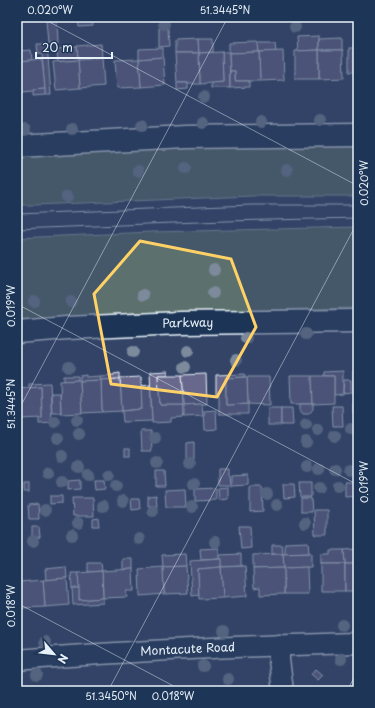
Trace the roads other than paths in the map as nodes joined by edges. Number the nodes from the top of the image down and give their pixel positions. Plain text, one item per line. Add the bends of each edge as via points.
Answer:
1 (358, 135) edge
2 (17, 146) edge
3 (358, 321) edge
4 (17, 332) edge
5 (358, 643) edge
6 (279, 645) junction
7 (17, 660) edge
8 (283, 691) edge

1 - 2 street via 185,137
3 - 4 street, Parkway via 181,323
5 - 6 street, Montacute Road
6 - 7 street, Montacute Road
6 - 8 street

